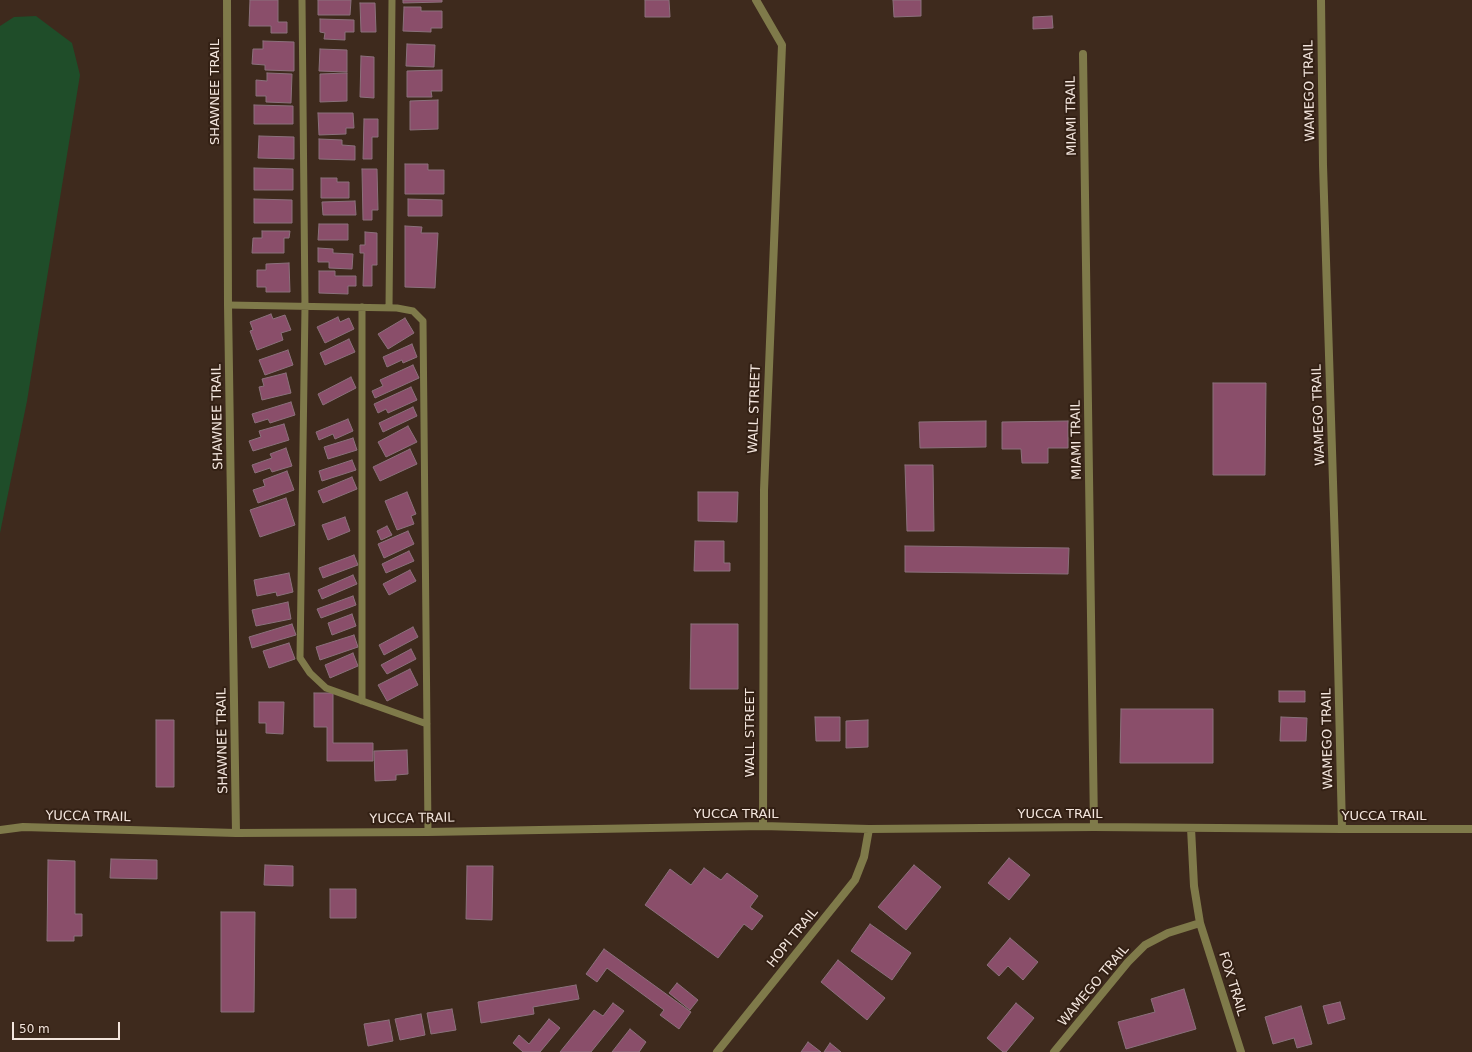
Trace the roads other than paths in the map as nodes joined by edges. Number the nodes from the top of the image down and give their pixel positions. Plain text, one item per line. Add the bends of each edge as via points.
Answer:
1 (227, 0) edge
2 (302, 0) edge
3 (392, 0) edge
4 (756, 0) edge
5 (1321, 0) edge
6 (1083, 54) dead end
7 (228, 305) junction
8 (306, 306) junction
9 (362, 308) junction
10 (389, 308) junction
11 (362, 701) junction
12 (427, 724) junction
13 (763, 826) junction
14 (1094, 826) junction
15 (1191, 828) junction
16 (869, 829) junction
17 (1342, 829) junction
18 (1472, 829) edge
19 (0, 830) edge
20 (428, 832) junction
21 (236, 833) junction
22 (1200, 923) junction
23 (717, 1052) edge
24 (1054, 1052) edge
25 (1241, 1052) edge

1 - 7 street, SHAWNEE TRAIL
2 - 8 lane
3 - 10 lane
4 - 13 street, WALL STREET via 782,45 764,490
5 - 17 street, WAMEGO TRAIL via 1323,165
6 - 14 street, MIAMI TRAIL
7 - 8 lane
7 - 21 street, SHAWNEE TRAIL
8 - 9 lane
8 - 11 lane via 300,658 310,674 326,688
9 - 10 lane
9 - 11 lane
10 - 12 lane via 413,311 423,321
11 - 12 lane
12 - 20 lane
13 - 16 street, YUCCA TRAIL
13 - 20 street, YUCCA TRAIL
14 - 15 street, YUCCA TRAIL
14 - 16 street, YUCCA TRAIL
15 - 17 street, YUCCA TRAIL
15 - 22 street via 1194,886
16 - 23 street, HOPI TRAIL via 864,857 855,880
17 - 18 street, YUCCA TRAIL
19 - 21 street, YUCCA TRAIL via 23,828
20 - 21 street, YUCCA TRAIL
22 - 24 street, WAMEGO TRAIL via 1168,933 1145,945
22 - 25 street, FOX TRAIL

